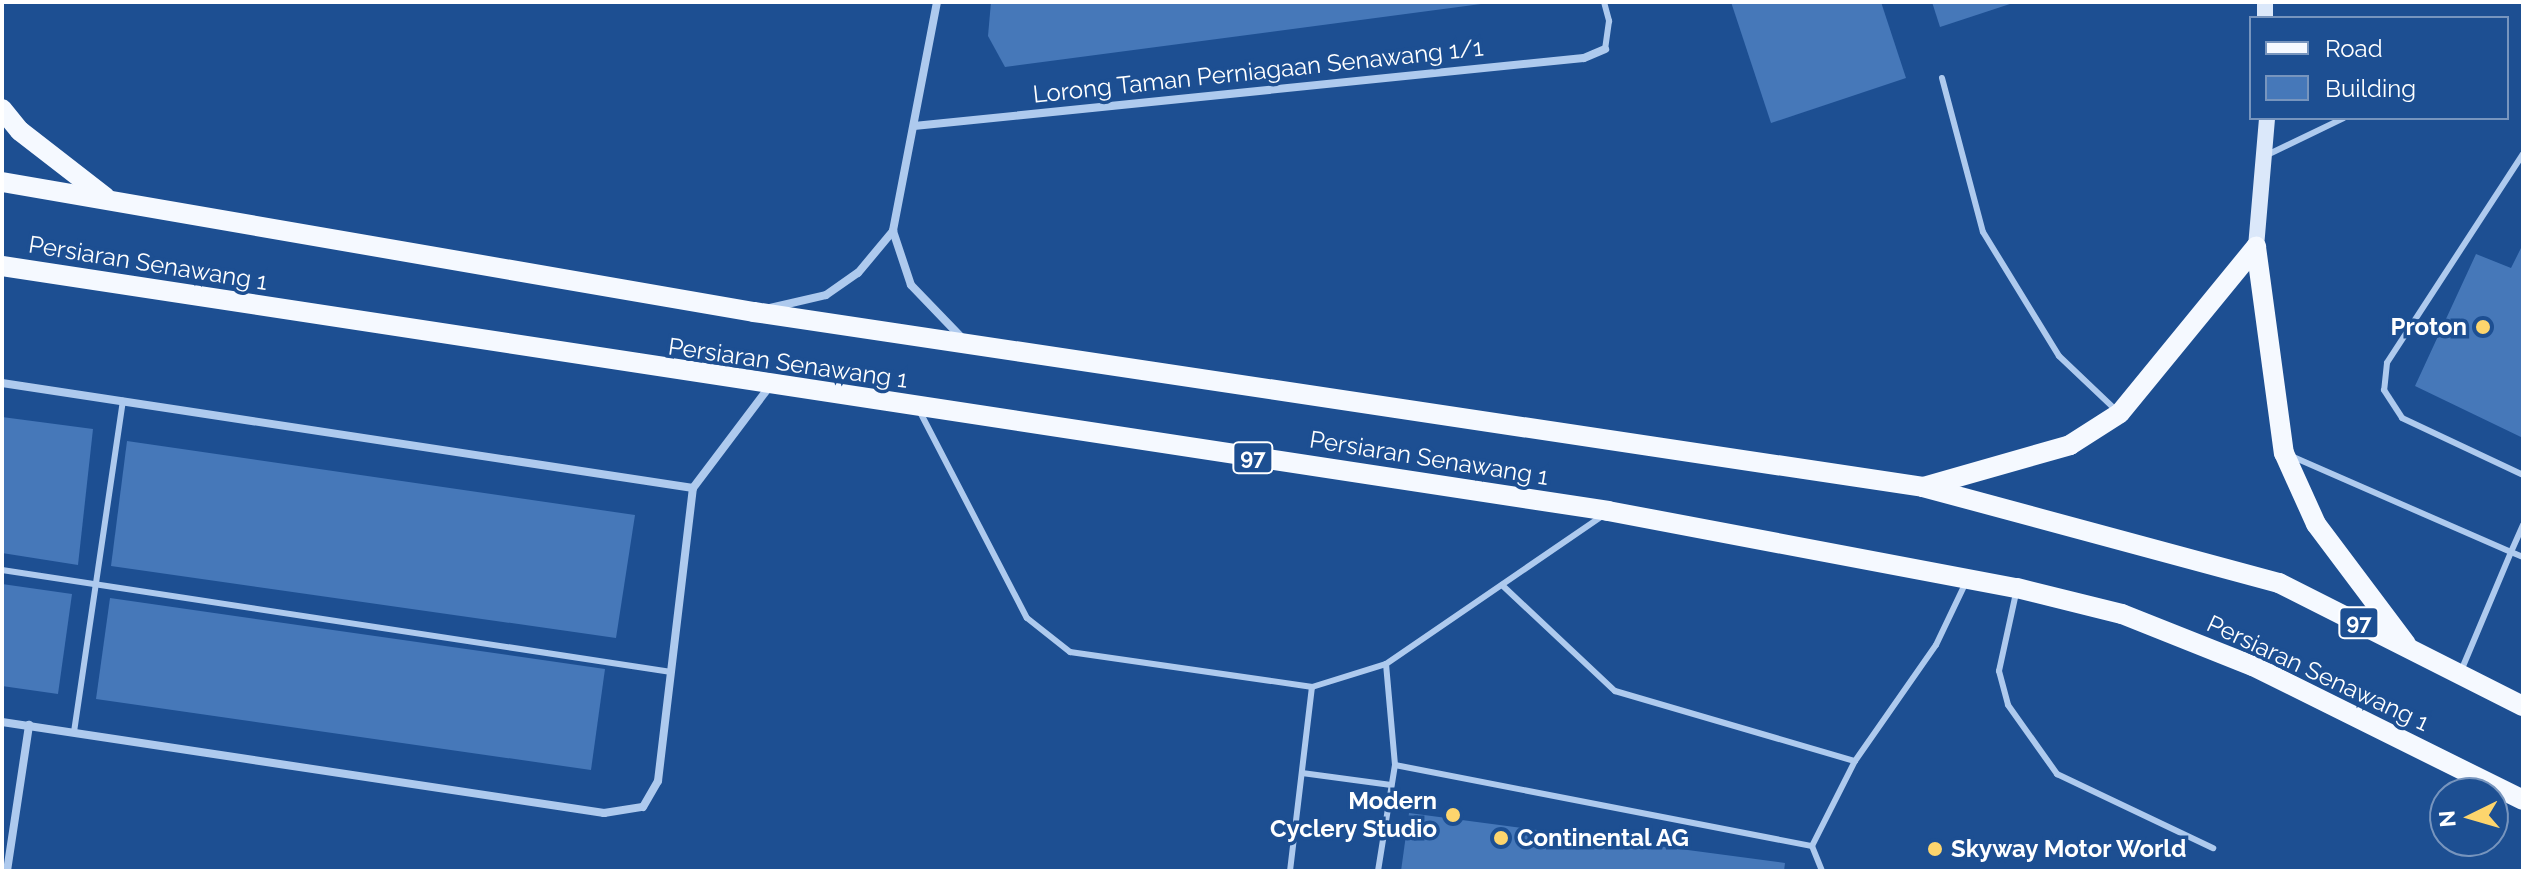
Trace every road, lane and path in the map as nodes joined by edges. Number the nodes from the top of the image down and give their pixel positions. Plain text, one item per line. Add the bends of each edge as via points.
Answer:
1 (937, 2) edge
2 (1604, 2) edge
3 (1605, 49) joint
4 (1942, 78) dead end
5 (2, 109) edge
6 (2267, 120) edge
7 (2340, 120) edge
8 (914, 126) junction
9 (2523, 154) edge
10 (2267, 155) junction
11 (2, 182) edge
12 (108, 199) junction
13 (893, 231) junction
14 (2256, 247) junction
15 (2, 266) edge
16 (754, 312) junction
17 (969, 345) junction
18 (2, 383) edge
19 (769, 387) junction
20 (123, 401) junction
21 (917, 408) junction
22 (2120, 413) junction
23 (2284, 453) junction
24 (2523, 475) edge
25 (1923, 487) junction
26 (693, 488) junction
27 (1608, 511) junction
28 (2523, 525) edge
29 (2511, 552) junction
30 (2523, 557) edge
31 (2, 570) edge
32 (1968, 579) junction
33 (96, 584) junction
34 (1502, 585) junction
35 (2017, 588) junction
36 (2409, 648) junction
37 (1386, 664) junction
38 (671, 672) junction
39 (2460, 675) junction
40 (1312, 687) junction
41 (2523, 706) edge
42 (2, 722) edge
43 (29, 725) junction
44 (74, 732) junction
45 (1855, 761) junction
46 (1395, 765) junction
47 (1302, 773) junction
48 (1391, 785) junction
49 (2523, 800) edge
50 (1812, 846) junction
51 (2213, 848) dead end
52 (7, 871) edge
53 (1290, 871) edge
54 (1378, 871) edge
55 (1822, 871) edge

1 - 8 street
2 - 3 lane via 1609,21
3 - 8 street, Lorong Taman Perniagaan Senawang 1/1 via 1584,58
4 - 22 lane via 1983,232 2059,356
5 - 12 main road via 20,131
6 - 10 street
7 - 10 lane
8 - 13 street
9 - 24 lane via 2387,363 2384,390 2402,418
10 - 14 street
11 - 12 main road, Persiaran Senawang 1 / 97
12 - 16 main road, Persiaran Senawang 1 / 97
13 - 16 street via 858,273 826,295
13 - 17 street via 911,285
14 - 22 main road via 2174,354
14 - 23 main road
15 - 19 main road, Persiaran Senawang 1 / 97
16 - 17 main road, Persiaran Senawang 1 / 97
17 - 25 main road, Persiaran Senawang 1 / 97
18 - 20 street
19 - 21 main road, Persiaran Senawang 1 / 97
19 - 26 street
20 - 26 street
20 - 33 lane
21 - 27 main road, Persiaran Senawang 1 / 97
21 - 40 lane via 1027,618 1070,652
22 - 25 main road via 2070,445
23 - 29 lane
23 - 36 main road via 2316,524
25 - 36 main road, Persiaran Senawang 1 / 97 via 2279,583
26 - 38 street
27 - 32 main road, Persiaran Senawang 1 / 97
27 - 34 lane
28 - 29 lane
29 - 30 lane
29 - 39 lane
31 - 33 lane
32 - 35 main road, Persiaran Senawang 1 / 97
32 - 45 lane via 1936,645
33 - 38 lane
33 - 44 lane
34 - 37 lane
34 - 45 lane via 1615,691
35 - 49 main road, Persiaran Senawang 1 / 97 via 2122,614 2253,666
35 - 51 lane via 1999,671 2008,705 2057,774
36 - 39 main road, Persiaran Senawang 1 / 97
37 - 40 lane
37 - 46 lane
38 - 44 street via 658,781 643,807 604,813
39 - 41 main road, Persiaran Senawang 1 / 97
40 - 47 lane
42 - 43 street
43 - 44 street
43 - 52 street
45 - 50 lane
46 - 48 lane
46 - 50 lane
47 - 48 lane
47 - 53 lane
48 - 54 lane
50 - 55 lane

